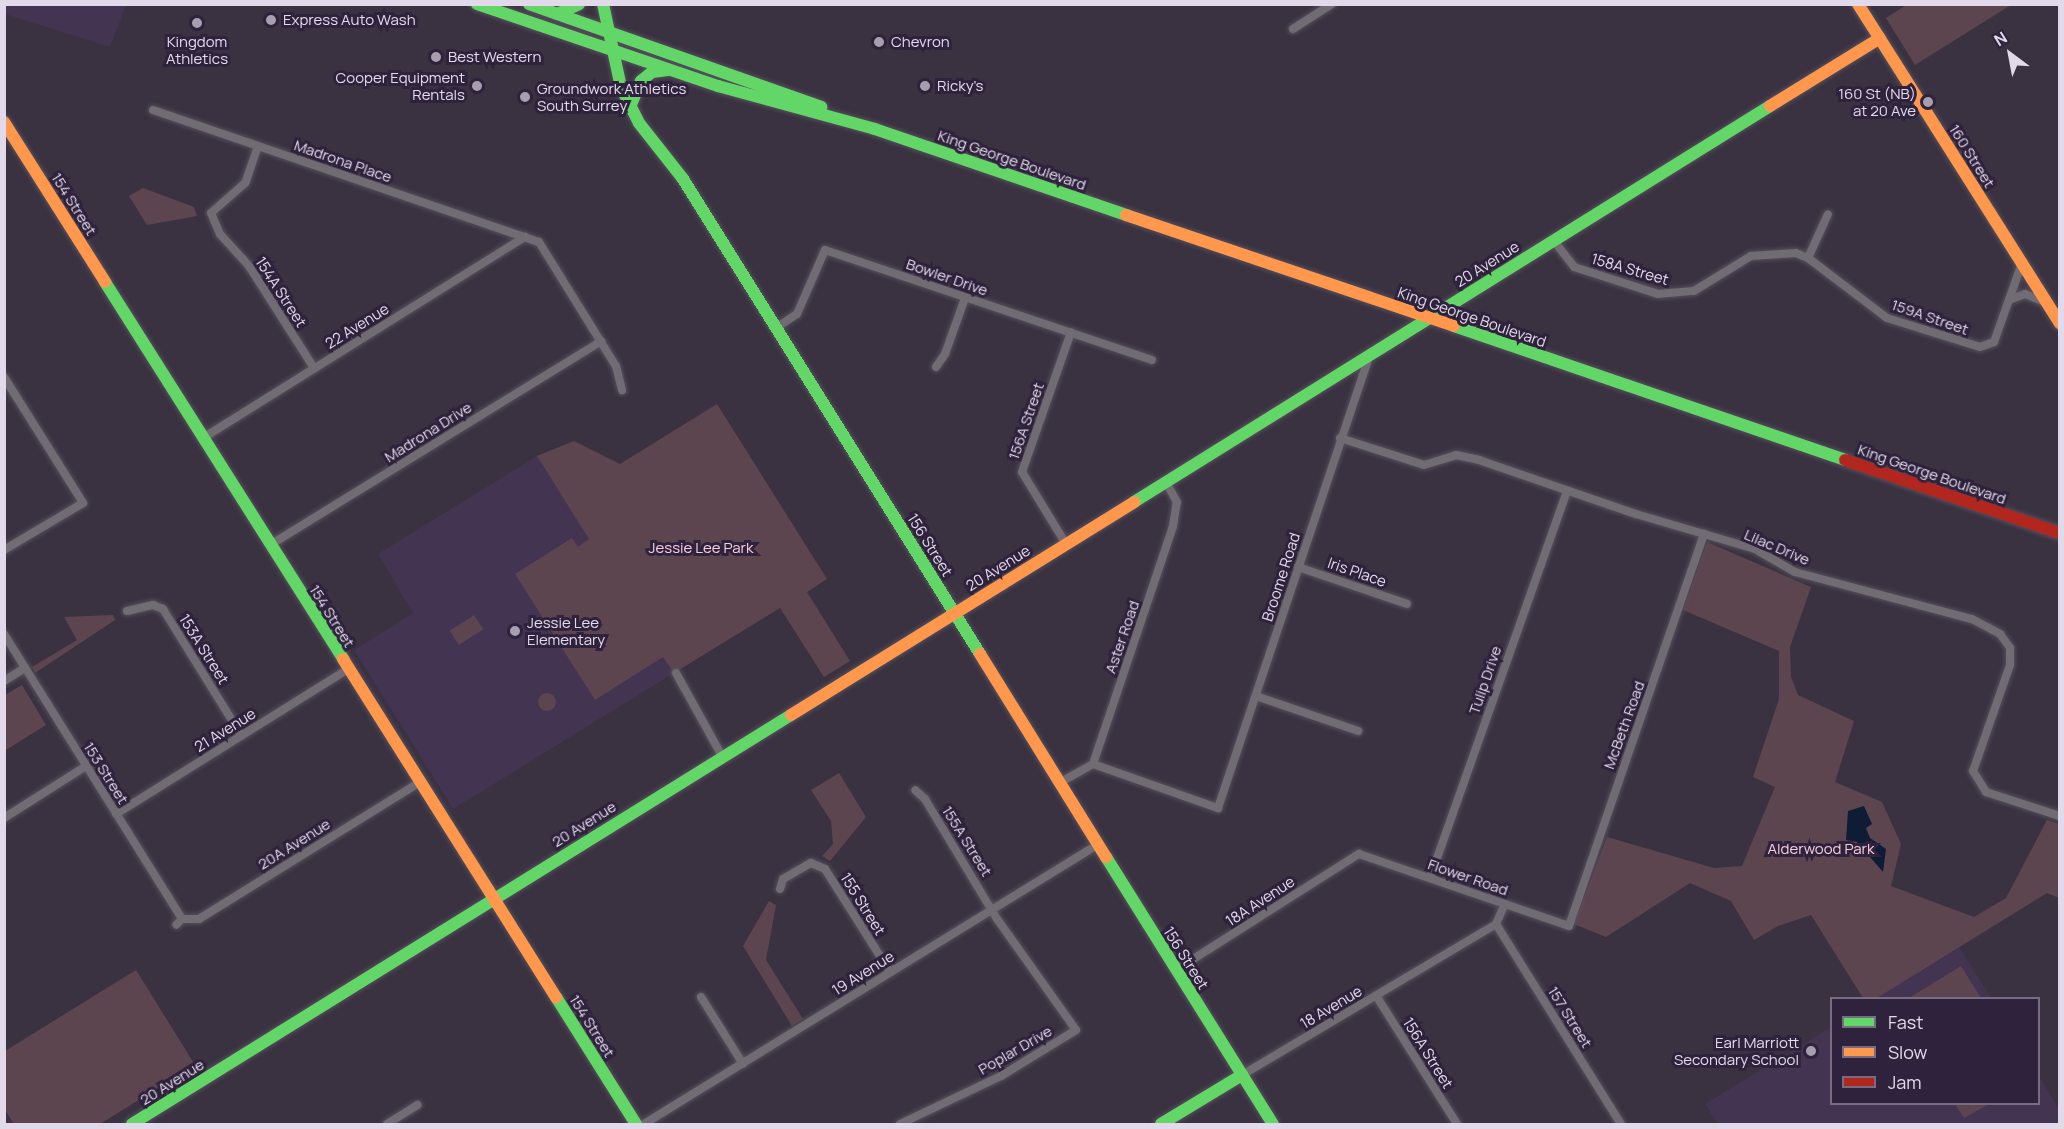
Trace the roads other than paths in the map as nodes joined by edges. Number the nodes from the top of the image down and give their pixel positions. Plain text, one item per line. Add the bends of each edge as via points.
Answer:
1 (477, 4) edge
2 (529, 4) edge
3 (579, 4) edge
4 (603, 4) edge
5 (1332, 4) edge
6 (1858, 4) edge
7 (557, 14) junction
8 (1293, 29) dead end
9 (609, 32) junction
10 (1880, 38) junction
11 (612, 49) junction
12 (670, 70) junction
13 (630, 107) junction
14 (153, 110) dead end
15 (4, 122) edge
16 (875, 129) junction
17 (258, 146) junction
18 (1828, 214) dead end
19 (525, 237) junction
20 (1554, 241) junction
21 (1808, 258) junction
22 (2022, 263) junction
23 (964, 298) junction
24 (2010, 300) junction
25 (2047, 303) junction
26 (1429, 318) junction
27 (2060, 323) edge
28 (776, 328) junction
29 (1071, 333) junction
30 (601, 341) junction
31 (1370, 355) junction
32 (1152, 360) dead end
33 (936, 367) dead end
34 (314, 368) junction
35 (4, 377) edge
36 (622, 390) dead end
37 (203, 438) junction
38 (1340, 438) junction
39 (1166, 482) junction
40 (1567, 491) junction
41 (2060, 533) edge
42 (1704, 534) junction
43 (1066, 543) junction
44 (270, 545) junction
45 (4, 550) edge
46 (1298, 567) junction
47 (1407, 604) dead end
48 (127, 611) dead end
49 (954, 613) junction
50 (4, 634) edge
51 (25, 668) junction
52 (348, 669) junction
53 (676, 674) dead end
54 (4, 681) edge
55 (1256, 696) junction
56 (1358, 731) dead end
57 (241, 735) junction
58 (722, 756) junction
59 (1093, 764) junction
60 (86, 766) junction
61 (418, 783) junction
62 (1059, 783) junction
63 (915, 790) dead end
64 (116, 814) junction
65 (2060, 816) edge
66 (4, 818) edge
67 (1097, 845) junction
68 (1359, 854) joint
69 (1430, 878) junction
70 (780, 889) dead end
71 (493, 899) junction
72 (1505, 904) junction
73 (992, 909) junction
74 (179, 922) joint
75 (1496, 924) junction
76 (1569, 926) joint
77 (1176, 970) junction
78 (890, 972) junction
79 (701, 997) dead end
80 (1377, 997) junction
81 (743, 1064) junction
82 (1242, 1075) junction
83 (418, 1106) dead end
84 (137, 1123) edge
85 (387, 1125) edge
86 (636, 1125) edge
87 (644, 1125) edge
88 (900, 1125) edge
89 (1161, 1125) edge
90 (1273, 1125) edge
91 (1457, 1125) edge
92 (1621, 1125) edge

1 - 11 street, King George Boulevard
2 - 7 street, King George Boulevard
3 - 7 street
4 - 9 street, 156 Street
5 - 8 street
6 - 10 street, 160 Street
7 - 9 street, King George Boulevard
9 - 11 street, 156 Street
9 - 16 street, King George Boulevard
10 - 20 street, 20 Avenue
10 - 22 street, 160 Street
11 - 12 street, King George Boulevard
11 - 13 street, 156 Street
12 - 13 street via 652,72 641,81
12 - 16 street, King George Boulevard
13 - 28 street, 156 Street via 683,179
14 - 17 street, Madrona Place
15 - 37 street, 154 Street
16 - 26 street, King George Boulevard
17 - 19 street, Madrona Place
17 - 34 street, 154A Street via 244,183 211,213 220,234 249,266
18 - 21 street
19 - 30 street via 539,242
19 - 34 street, 22 Avenue
20 - 21 street, 158A Street via 1574,267 1658,294 1694,291 1751,256 1782,252
20 - 26 street, 20 Avenue
21 - 24 street, 159A Street via 1887,318 1980,347 1990,346
22 - 24 street
22 - 25 street, 160 Street
23 - 28 street, Bowler Drive via 825,250 797,314
23 - 29 street, Bowler Drive
23 - 33 street via 945,354
24 - 25 street via 2025,294
25 - 27 street, 160 Street
26 - 31 street, 20 Avenue
26 - 41 street, King George Boulevard
28 - 49 street, 156 Street
29 - 32 street, Bowler Drive
29 - 43 street, 156A Street via 1022,472
30 - 36 street via 615,366
30 - 44 street, Madrona Drive
31 - 38 street, Broome Road
31 - 39 street, 20 Avenue
34 - 37 street, 22 Avenue
35 - 45 street via 82,502
37 - 44 street, 154 Street
38 - 40 street, Lilac Drive via 1424,465 1456,455 1479,460
38 - 46 street, Broome Road
39 - 43 street, 20 Avenue
39 - 59 street, Aster Road via 1177,502 1173,526
40 - 42 street, Lilac Drive
40 - 69 street, Tulip Drive
42 - 65 street, Lilac Drive via 1755,549 1795,572 1972,619 2000,634 2010,648 2010,664 1973,771 1986,792
42 - 76 street, McBeth Road
43 - 49 street, 20 Avenue
44 - 52 street, 154 Street
46 - 47 street, Iris Place
46 - 55 street, Broome Road
48 - 57 street, 153A Street via 153,604 163,609
49 - 58 street, 20 Avenue
49 - 62 street, 156 Street
50 - 51 street, 153 Street
51 - 54 street
51 - 60 street, 153 Street
52 - 57 street, 21 Avenue
52 - 61 street, 154 Street
53 - 58 street
55 - 56 street
55 - 59 street, Broome Road via 1218,808
57 - 64 street, 21 Avenue
58 - 71 street, 20 Avenue
59 - 62 street
60 - 64 street, 153 Street
60 - 66 street
61 - 71 street, 154 Street
61 - 74 street, 20A Avenue via 199,919
62 - 67 street, 156 Street
63 - 73 street, 155A Street
64 - 74 street, 153 Street
67 - 73 street, 19 Avenue
67 - 77 street, 156 Street
68 - 69 street, Flower Road
68 - 77 street, 18A Avenue
69 - 72 street, Flower Road
70 - 78 street, 155 Street via 783,879 811,863 825,868
71 - 84 street, 20 Avenue
71 - 86 street, 154 Street
72 - 75 street
72 - 76 street, Flower Road
73 - 78 street, 19 Avenue
73 - 88 street, Poplar Drive via 1076,1030 1001,1076
75 - 80 street, 18 Avenue
75 - 92 street, 157 Street
77 - 82 street, 156 Street
78 - 81 street, 19 Avenue
79 - 81 street
80 - 82 street, 18 Avenue
80 - 91 street, 156A Street
81 - 87 street, 19 Avenue
82 - 89 street, 18 Avenue
82 - 90 street, 156 Street
83 - 85 street

